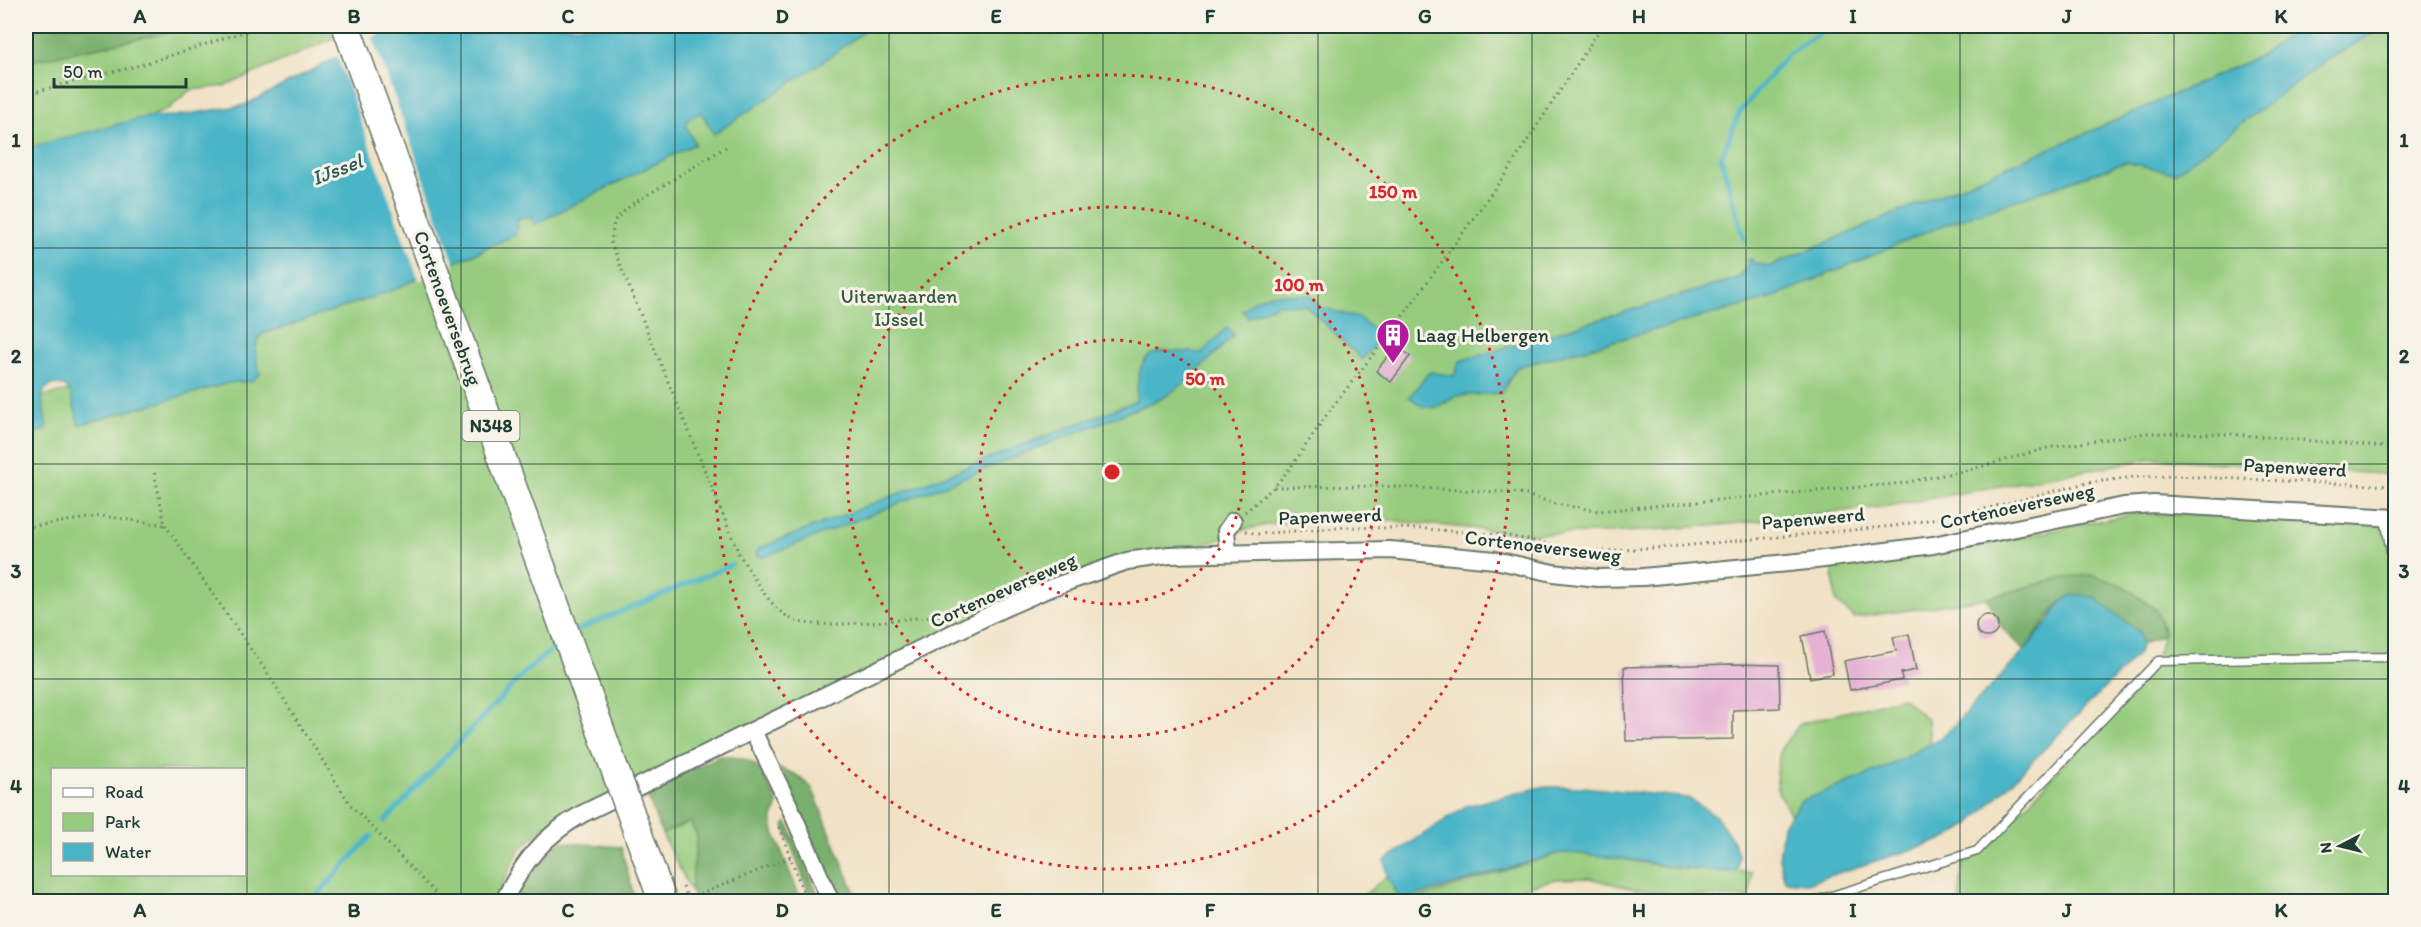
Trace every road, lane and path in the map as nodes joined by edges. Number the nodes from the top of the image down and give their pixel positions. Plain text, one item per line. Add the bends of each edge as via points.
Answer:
1 (262, 26) edge
2 (346, 26) edge
3 (1602, 26) edge
4 (26, 93) edge
5 (726, 147) dead end
6 (2396, 448) edge
7 (154, 471) dead end
8 (2396, 486) edge
9 (1274, 487) junction
10 (2390, 518) edge
11 (1233, 521) junction
12 (165, 525) junction
13 (26, 527) edge
14 (1228, 552) junction
15 (2396, 581) edge
16 (951, 615) dead end
17 (2396, 651) edge
18 (754, 733) junction
19 (681, 901) edge
20 (435, 902) edge
21 (503, 902) edge
22 (807, 902) edge
23 (831, 902) edge
24 (1812, 902) edge

1 - 4 path via 144,64
2 - 19 main road, Cortenoeversebrug / N348, bridge via 636,828
3 - 9 path via 1504,176
5 - 16 path via 631,205 614,221 611,243 739,554 769,599 792,620 824,624
6 - 9 path via 2230,434 2146,434 2047,448 1904,483 1599,511 1510,492 1379,486
7 - 12 path
8 - 11 path, Papenweerd via 2135,477 2087,483 1980,510 1894,526 1604,551 1503,535 1426,529 1348,527 1257,534
9 - 11 path
10 - 14 street, Cortenoeverseweg via 2154,504 2124,506 1933,545 1643,577 1598,578 1495,560 1389,550 1310,554
10 - 15 lane
11 - 14 street via 1226,531
12 - 13 path via 103,516
12 - 20 path via 268,674 350,804 435,893
14 - 18 street, Cortenoeverseweg via 1127,561 1050,588
17 - 24 lane via 2388,657 2158,661 1977,851
18 - 21 street, Cortenoeverseweg via 558,828 521,868
18 - 23 street
19 - 22 path via 791,857

